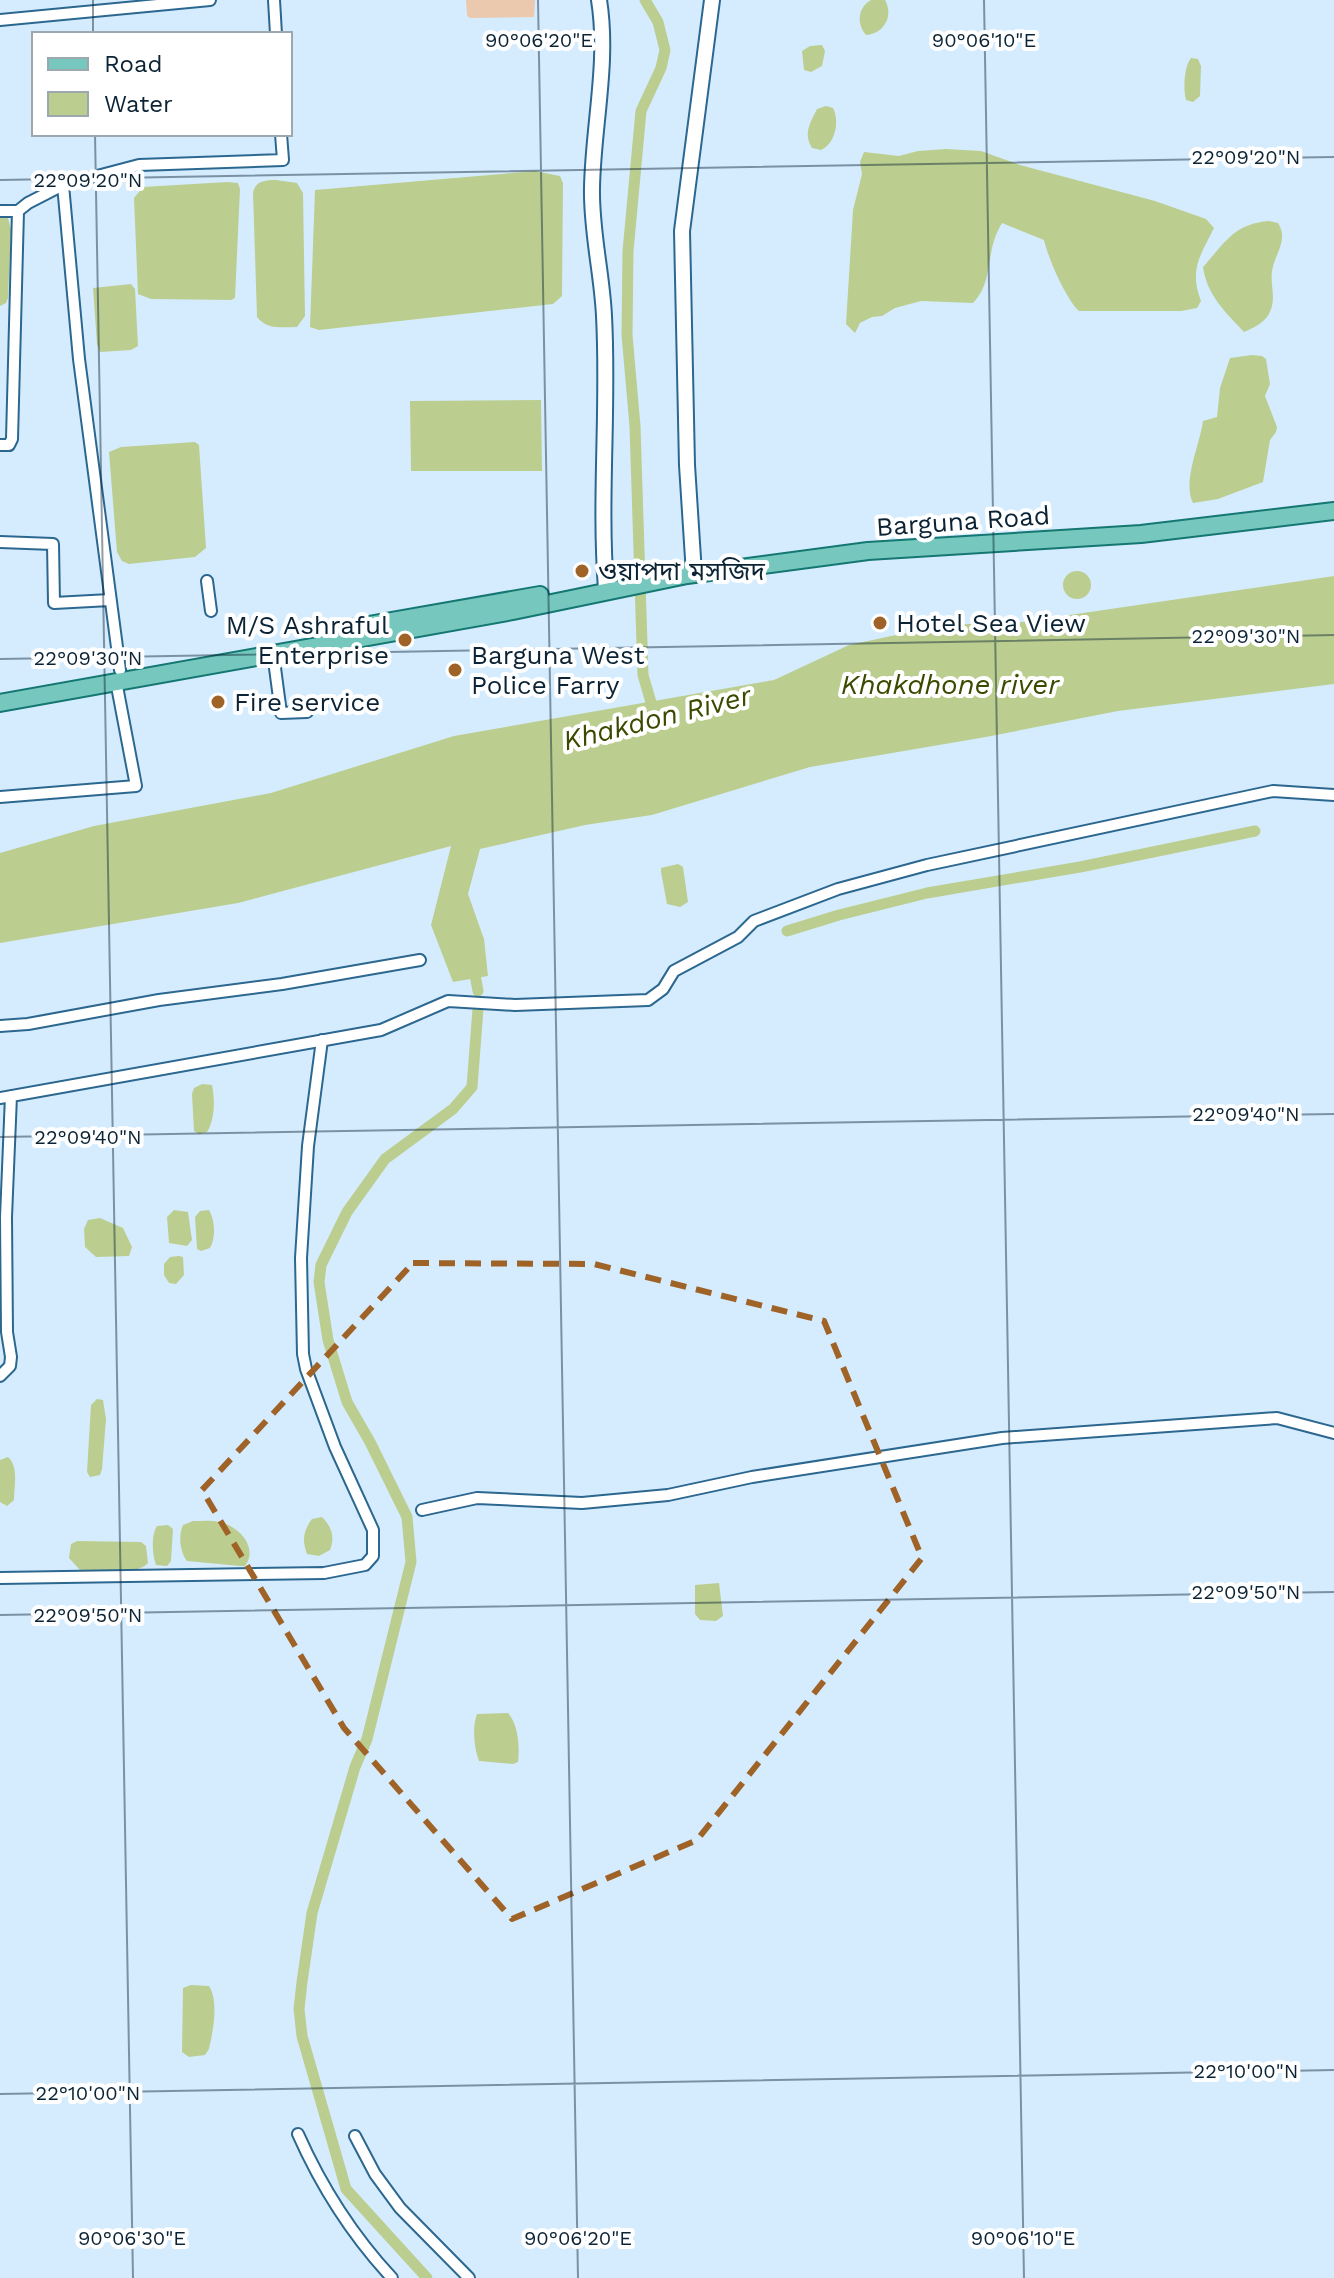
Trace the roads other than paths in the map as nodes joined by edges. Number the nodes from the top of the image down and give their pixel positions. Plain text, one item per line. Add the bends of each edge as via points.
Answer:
1 (210, 0) edge
2 (274, 0) edge
3 (599, 0) edge
4 (712, 0) edge
5 (0, 20) edge
6 (276, 32) edge
7 (281, 136) edge
8 (63, 185) junction
9 (0, 211) edge
10 (18, 211) junction
11 (0, 445) edge
12 (1334, 511) edge
13 (0, 542) edge
14 (691, 574) junction
15 (207, 581) dead end
16 (601, 590) junction
17 (110, 600) junction
18 (211, 611) dead end
19 (273, 653) junction
20 (118, 676) junction
21 (0, 693) edge
22 (0, 703) edge
23 (307, 712) dead end
24 (1334, 795) edge
25 (0, 797) edge
26 (420, 960) dead end
27 (0, 1026) edge
28 (322, 1040) junction
29 (5, 1097) edge
30 (0, 1376) edge
31 (1334, 1433) edge
32 (422, 1510) dead end
33 (0, 1578) edge
34 (298, 2134) dead end
35 (355, 2136) dead end
36 (392, 2278) edge
37 (469, 2278) edge

1 - 5 street
2 - 6 street
3 - 16 street via 601,75 592,190 604,315
4 - 14 street via 682,231
7 - 8 street via 283,160 139,165
8 - 10 street
8 - 17 street
9 - 10 street
10 - 11 street via 12,439 9,445
12 - 14 main road, Barguna Road via 1141,534 868,551
13 - 17 street via 53,544 54,603
14 - 16 main road, Barguna Road
15 - 18 street
16 - 19 main road, Barguna Road via 513,611
16 - 20 main road, Barguna Road via 557,591
17 - 20 street
19 - 20 main road, Barguna Road
19 - 23 street via 281,713
20 - 21 main road, Barguna Road
20 - 22 main road, Barguna Road
20 - 25 street via 136,786
24 - 28 street via 1273,791 957,858 838,889 754,921 738,937 674,971 648,1000 515,1005 448,1001 381,1030
26 - 27 street
28 - 29 street
28 - 33 street via 301,1258 303,1354 335,1447 373,1530 373,1556 365,1565 324,1573
29 - 30 street via 11,1357
31 - 32 street via 1277,1418 1002,1438 668,1495 582,1503 477,1498
34 - 36 street via 354,2234
35 - 37 street via 400,2208

